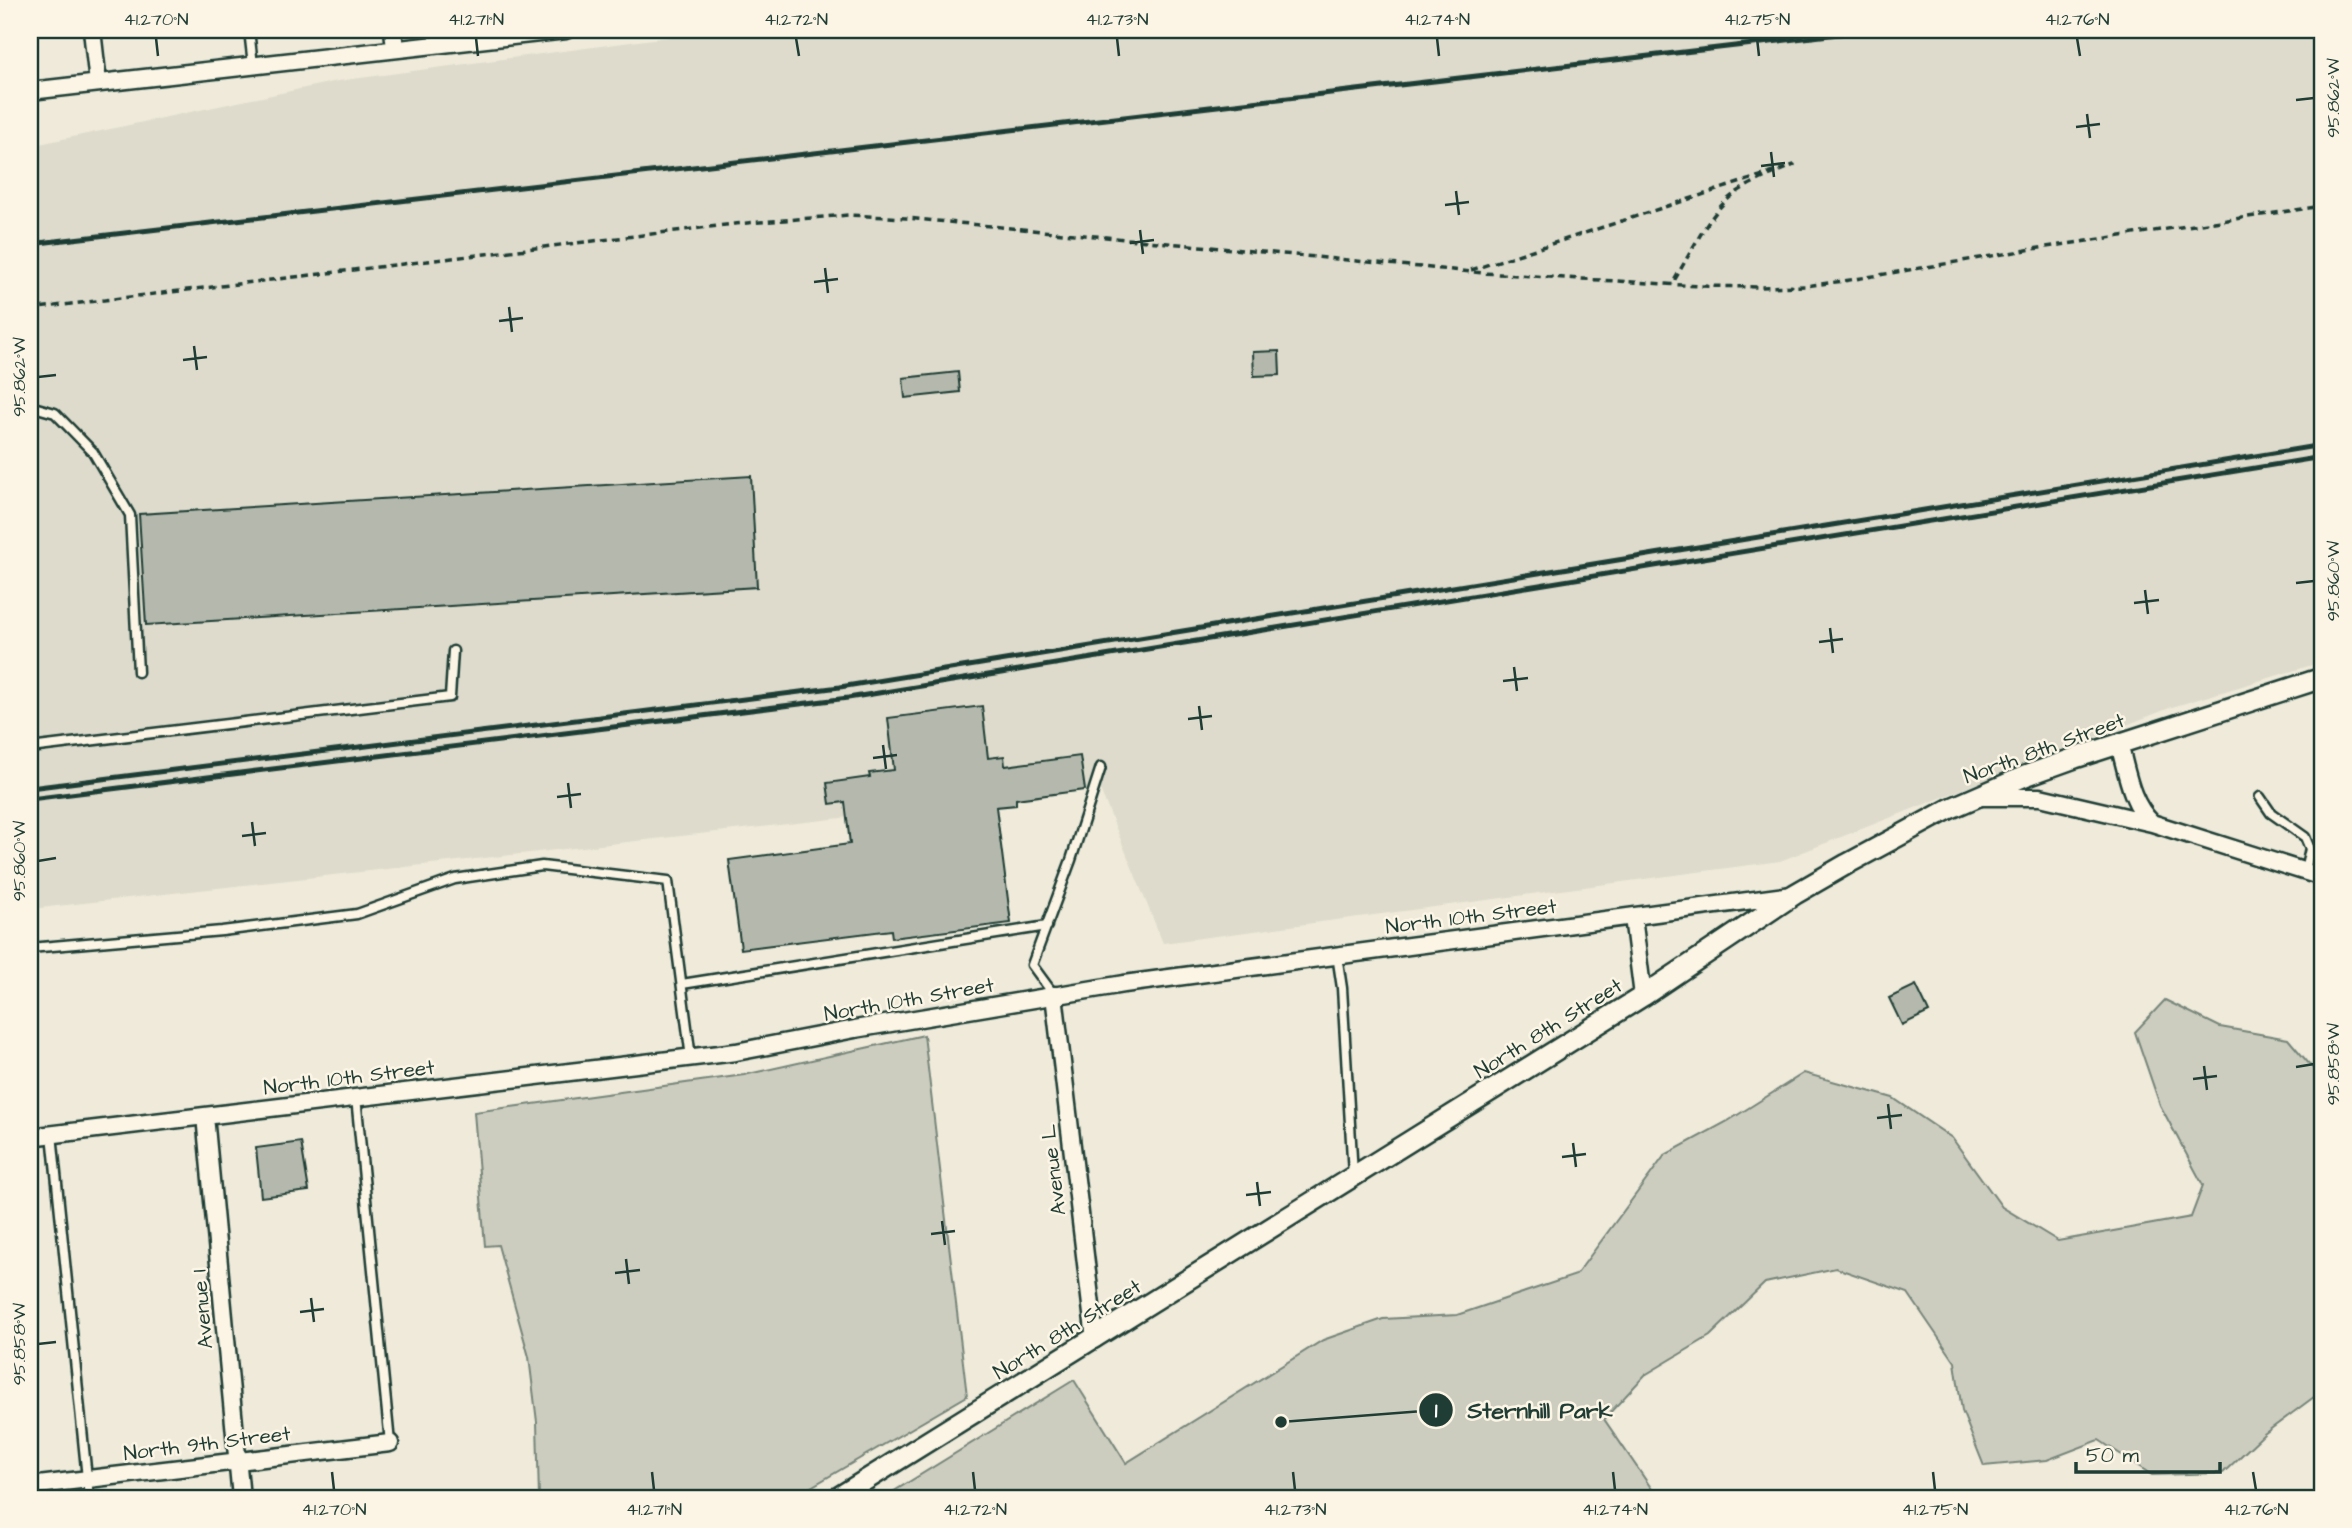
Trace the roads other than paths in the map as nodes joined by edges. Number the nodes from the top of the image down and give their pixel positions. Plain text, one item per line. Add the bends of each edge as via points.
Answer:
1 (92, 30) edge
2 (249, 30) edge
3 (393, 30) edge
4 (566, 30) edge
5 (541, 31) edge
6 (395, 49) junction
7 (253, 65) junction
8 (98, 83) junction
9 (30, 91) edge
10 (30, 406) edge
11 (453, 651) dead end
12 (138, 672) dead end
13 (2322, 678) edge
14 (2119, 744) junction
15 (30, 748) edge
16 (1101, 767) dead end
17 (2260, 797) dead end
18 (1972, 798) junction
19 (2152, 823) junction
20 (2305, 872) junction
21 (2322, 877) edge
22 (1795, 894) junction
23 (1633, 917) junction
24 (1047, 926) junction
25 (30, 948) edge
26 (1337, 954) junction
27 (682, 984) junction
28 (1054, 995) junction
29 (1643, 996) junction
30 (691, 1058) junction
31 (356, 1097) junction
32 (205, 1116) junction
33 (52, 1134) junction
34 (30, 1137) edge
35 (1354, 1177) junction
36 (1095, 1339) junction
37 (390, 1443) joint
38 (237, 1460) junction
39 (88, 1479) junction
40 (30, 1486) edge
41 (89, 1498) edge
42 (241, 1498) edge
43 (837, 1498) edge

1 - 8 street
2 - 7 lane
3 - 6 street
4 - 5 street
5 - 6 street
6 - 7 street
7 - 8 street
8 - 9 street
10 - 12 lane via 55,413 93,452 130,515
11 - 15 lane via 450,697
13 - 14 street, North 8th Street
14 - 18 street, North 8th Street
14 - 19 street via 2133,797
16 - 24 lane
17 - 20 lane via 2270,813 2305,837 2310,849
18 - 19 street via 2040,797
18 - 22 street, North 8th Street
19 - 20 street
20 - 21 street
22 - 23 street, North 10th Street
22 - 29 street, North 8th Street
23 - 26 street, North 10th Street
23 - 29 street
24 - 27 lane
24 - 28 lane via 1032,965
25 - 27 lane via 357,914 455,879 542,866 668,881
26 - 28 street, North 10th Street
26 - 35 lane
27 - 30 lane
28 - 30 street, North 10th Street
28 - 36 street, Avenue L
29 - 35 street, North 8th Street
30 - 31 street, North 10th Street
31 - 32 street, North 10th Street
31 - 37 lane
32 - 33 street, North 10th Street
32 - 38 street, Avenue I
33 - 34 street, North 10th Street
33 - 39 lane
35 - 36 street, North 8th Street
36 - 43 street, North 8th Street
37 - 38 street, North 9th Street
38 - 39 street, North 9th Street
38 - 42 street, Avenue I
39 - 40 street, North 9th Street
39 - 41 lane

